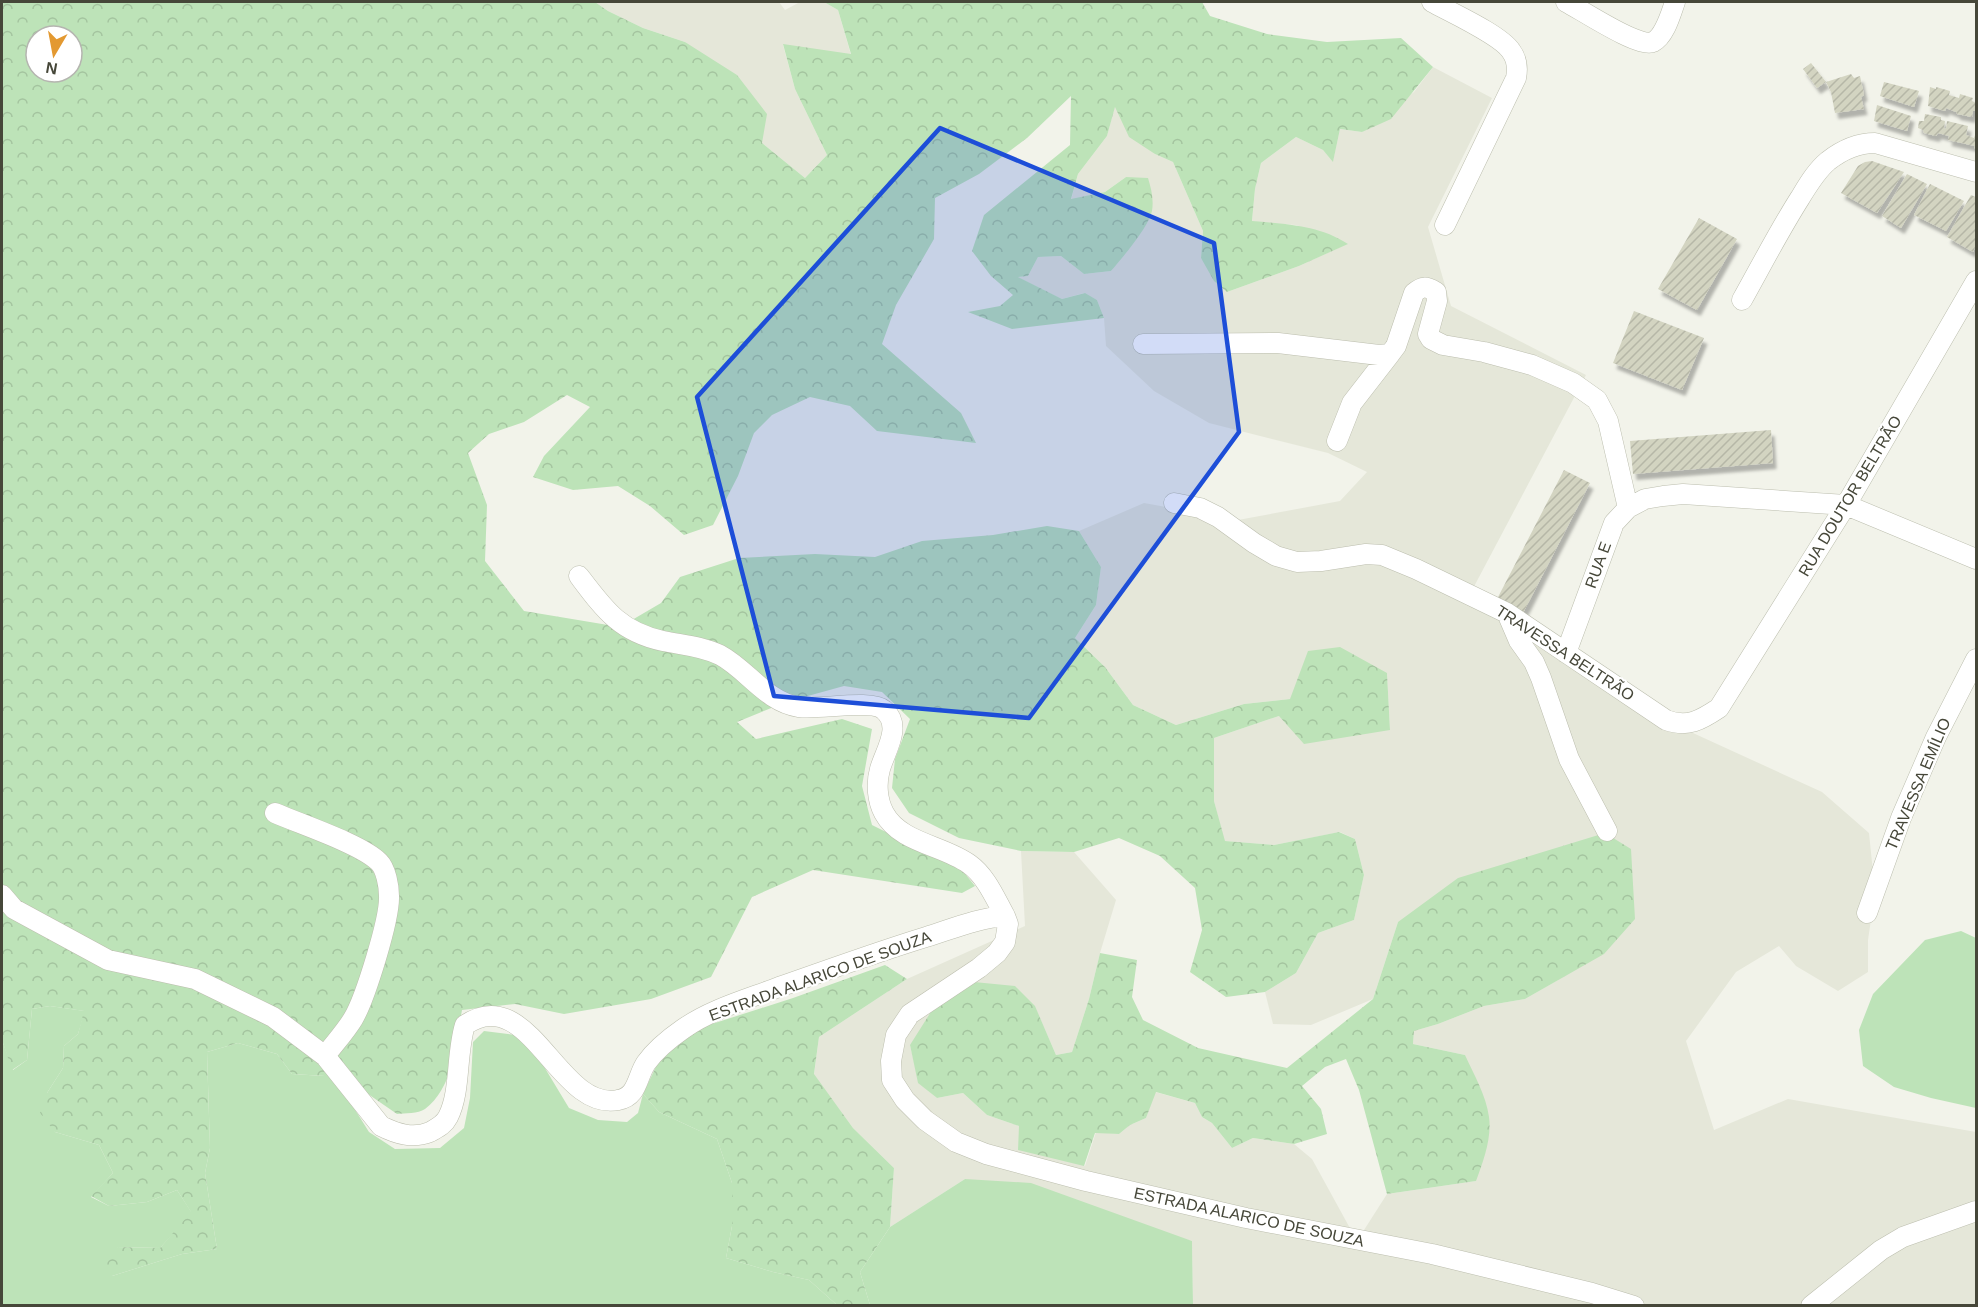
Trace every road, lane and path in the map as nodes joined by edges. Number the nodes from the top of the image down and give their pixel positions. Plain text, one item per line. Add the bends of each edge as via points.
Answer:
1 (1432, 2) edge
2 (1566, 2) edge
3 (1672, 10) edge
4 (1977, 172) edge
5 (1444, 225) dead end
6 (1977, 281) edge
7 (1742, 300) dead end
8 (1143, 344) dead end
9 (1390, 354) junction
10 (1337, 441) dead end
11 (1174, 503) dead end
12 (1846, 505) junction
13 (1628, 508) junction
14 (1977, 559) edge
15 (579, 576) dead end
16 (1507, 613) junction
17 (1566, 653) junction
18 (1977, 659) edge
19 (1719, 708) joint
20 (275, 813) dead end
21 (1607, 831) dead end
22 (2, 895) edge
23 (1867, 913) dead end
24 (1005, 916) junction
25 (325, 1056) junction
26 (1977, 1212) edge
27 (1634, 1305) edge
28 (1811, 1305) edge

1 - 5 street via 1510,48 1518,69
2 - 3 street via 1649,44 1660,36
4 - 7 street via 1875,143 1863,143 1842,152 1810,182
6 - 12 street, RUA DOUTOR BELTRÃO
8 - 9 street via 1278,343
9 - 10 street via 1352,403
9 - 13 street via 1414,293 1427,286 1436,292 1437,301 1428,334 1431,339 1532,365 1573,383 1597,400 1608,421
11 - 16 street, TRAVESSA BELTRÃO via 1200,508 1218,517 1276,556 1297,562 1382,555
12 - 13 street via 1683,495 1654,497
12 - 14 street
12 - 19 street, RUA DOUTOR BELTRÃO
13 - 17 street, RUA E via 1610,532
15 - 24 street via 606,611 627,627 644,636 721,656 774,698 800,708 883,708 893,729 877,791 888,821 969,864 984,879
16 - 17 street, TRAVESSA BELTRÃO
16 - 21 street via 1541,678 1569,759
17 - 19 street, TRAVESSA BELTRÃO via 1666,720 1685,725
18 - 23 street, TRAVESSA EMÍLIO via 1936,737 1901,818
20 - 25 street via 365,851 381,863 386,879 387,916 366,987 353,1019
22 - 25 street, ESTRADA ALARICO DE SOUZA via 14,909 108,960 195,979 258,1009
24 - 25 street, ESTRADA ALARICO DE SOUZA via 982,919 884,950 707,1016 657,1050 645,1064 634,1090 619,1100 597,1100 582,1091 519,1026 500,1017 483,1016 465,1025 448,1118 440,1128 409,1136 381,1126
24 - 27 street, ESTRADA ALARICO DE SOUZA via 1005,942 997,953 910,1014 896,1035 892,1080 925,1120 956,1142 1086,1181 1246,1218 1432,1254
26 - 28 street via 1903,1237 1866,1260

